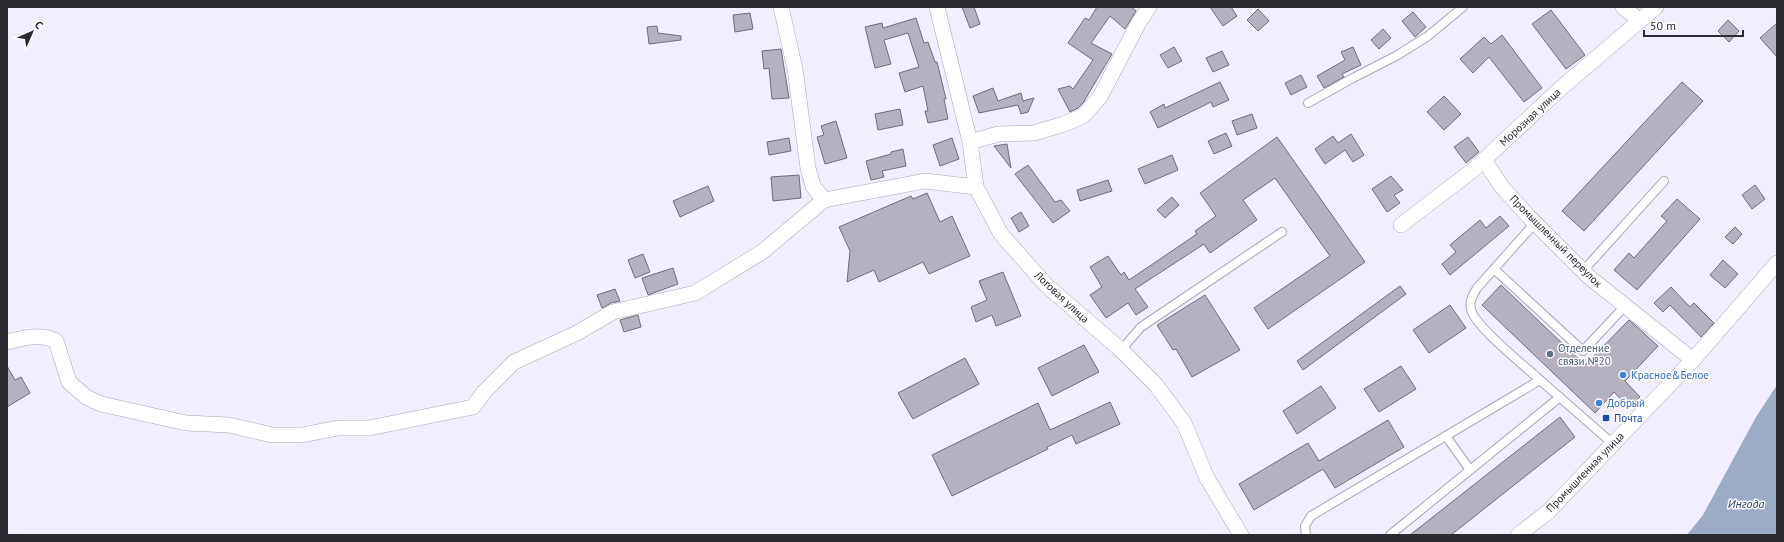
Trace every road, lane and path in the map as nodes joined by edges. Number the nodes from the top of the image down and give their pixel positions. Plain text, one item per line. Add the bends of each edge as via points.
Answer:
1 (781, 7) edge
2 (937, 7) edge
3 (1149, 7) edge
4 (1463, 7) edge
5 (1624, 7) edge
6 (1656, 7) edge
7 (1639, 20) junction
8 (1308, 103) dead end
9 (970, 142) junction
10 (1484, 160) junction
11 (1664, 181) dead end
12 (976, 187) junction
13 (824, 200) junction
14 (1535, 223) junction
15 (1401, 225) dead end
16 (1282, 232) dead end
17 (1777, 264) edge
18 (1494, 269) junction
19 (1583, 271) junction
20 (1625, 306) junction
21 (7, 342) edge
22 (1120, 350) junction
23 (1693, 360) junction
24 (1540, 380) junction
25 (1560, 397) junction
26 (1446, 436) junction
27 (1612, 443) junction
28 (1470, 470) junction
29 (1241, 535) edge
30 (1306, 535) edge
31 (1390, 535) edge
32 (1518, 535) edge

1 - 13 street via 795,69 808,168 813,186
2 - 9 street, Логовая улица
3 - 9 street via 1100,97 1083,116 1034,133 998,134
4 - 8 lane via 1409,48
5 - 7 street
6 - 7 street, Морозная улица
7 - 10 street, Морозная улица
9 - 12 street, Логовая улица
10 - 14 street, Промышленный переулок via 1502,188
10 - 15 street, Морозная улица
11 - 19 lane
12 - 13 street via 925,181
12 - 22 street, Логовая улица via 1001,234 1046,285
13 - 21 street via 762,252 695,293 613,312 577,333 514,362 473,407 369,428 338,428 302,435 272,435 229,425 186,423 101,404 86,397 69,382 56,341 48,337
14 - 18 lane
14 - 19 street, Промышленный переулок
16 - 22 lane via 1141,327
17 - 23 street, Промышленная улица
18 - 20 lane via 1584,351
18 - 24 lane via 1477,288 1470,301 1471,311 1479,324
19 - 20 street, Промышленный переулок
20 - 23 street, Промышленный переулок
22 - 29 street, Логовая улица via 1156,384 1184,423 1207,478
23 - 27 street, Промышленная улица
24 - 25 lane
24 - 26 lane
25 - 27 lane
25 - 28 lane
26 - 28 lane
26 - 30 lane via 1311,516 1305,526
27 - 32 street, Промышленная улица via 1548,512
28 - 31 lane

